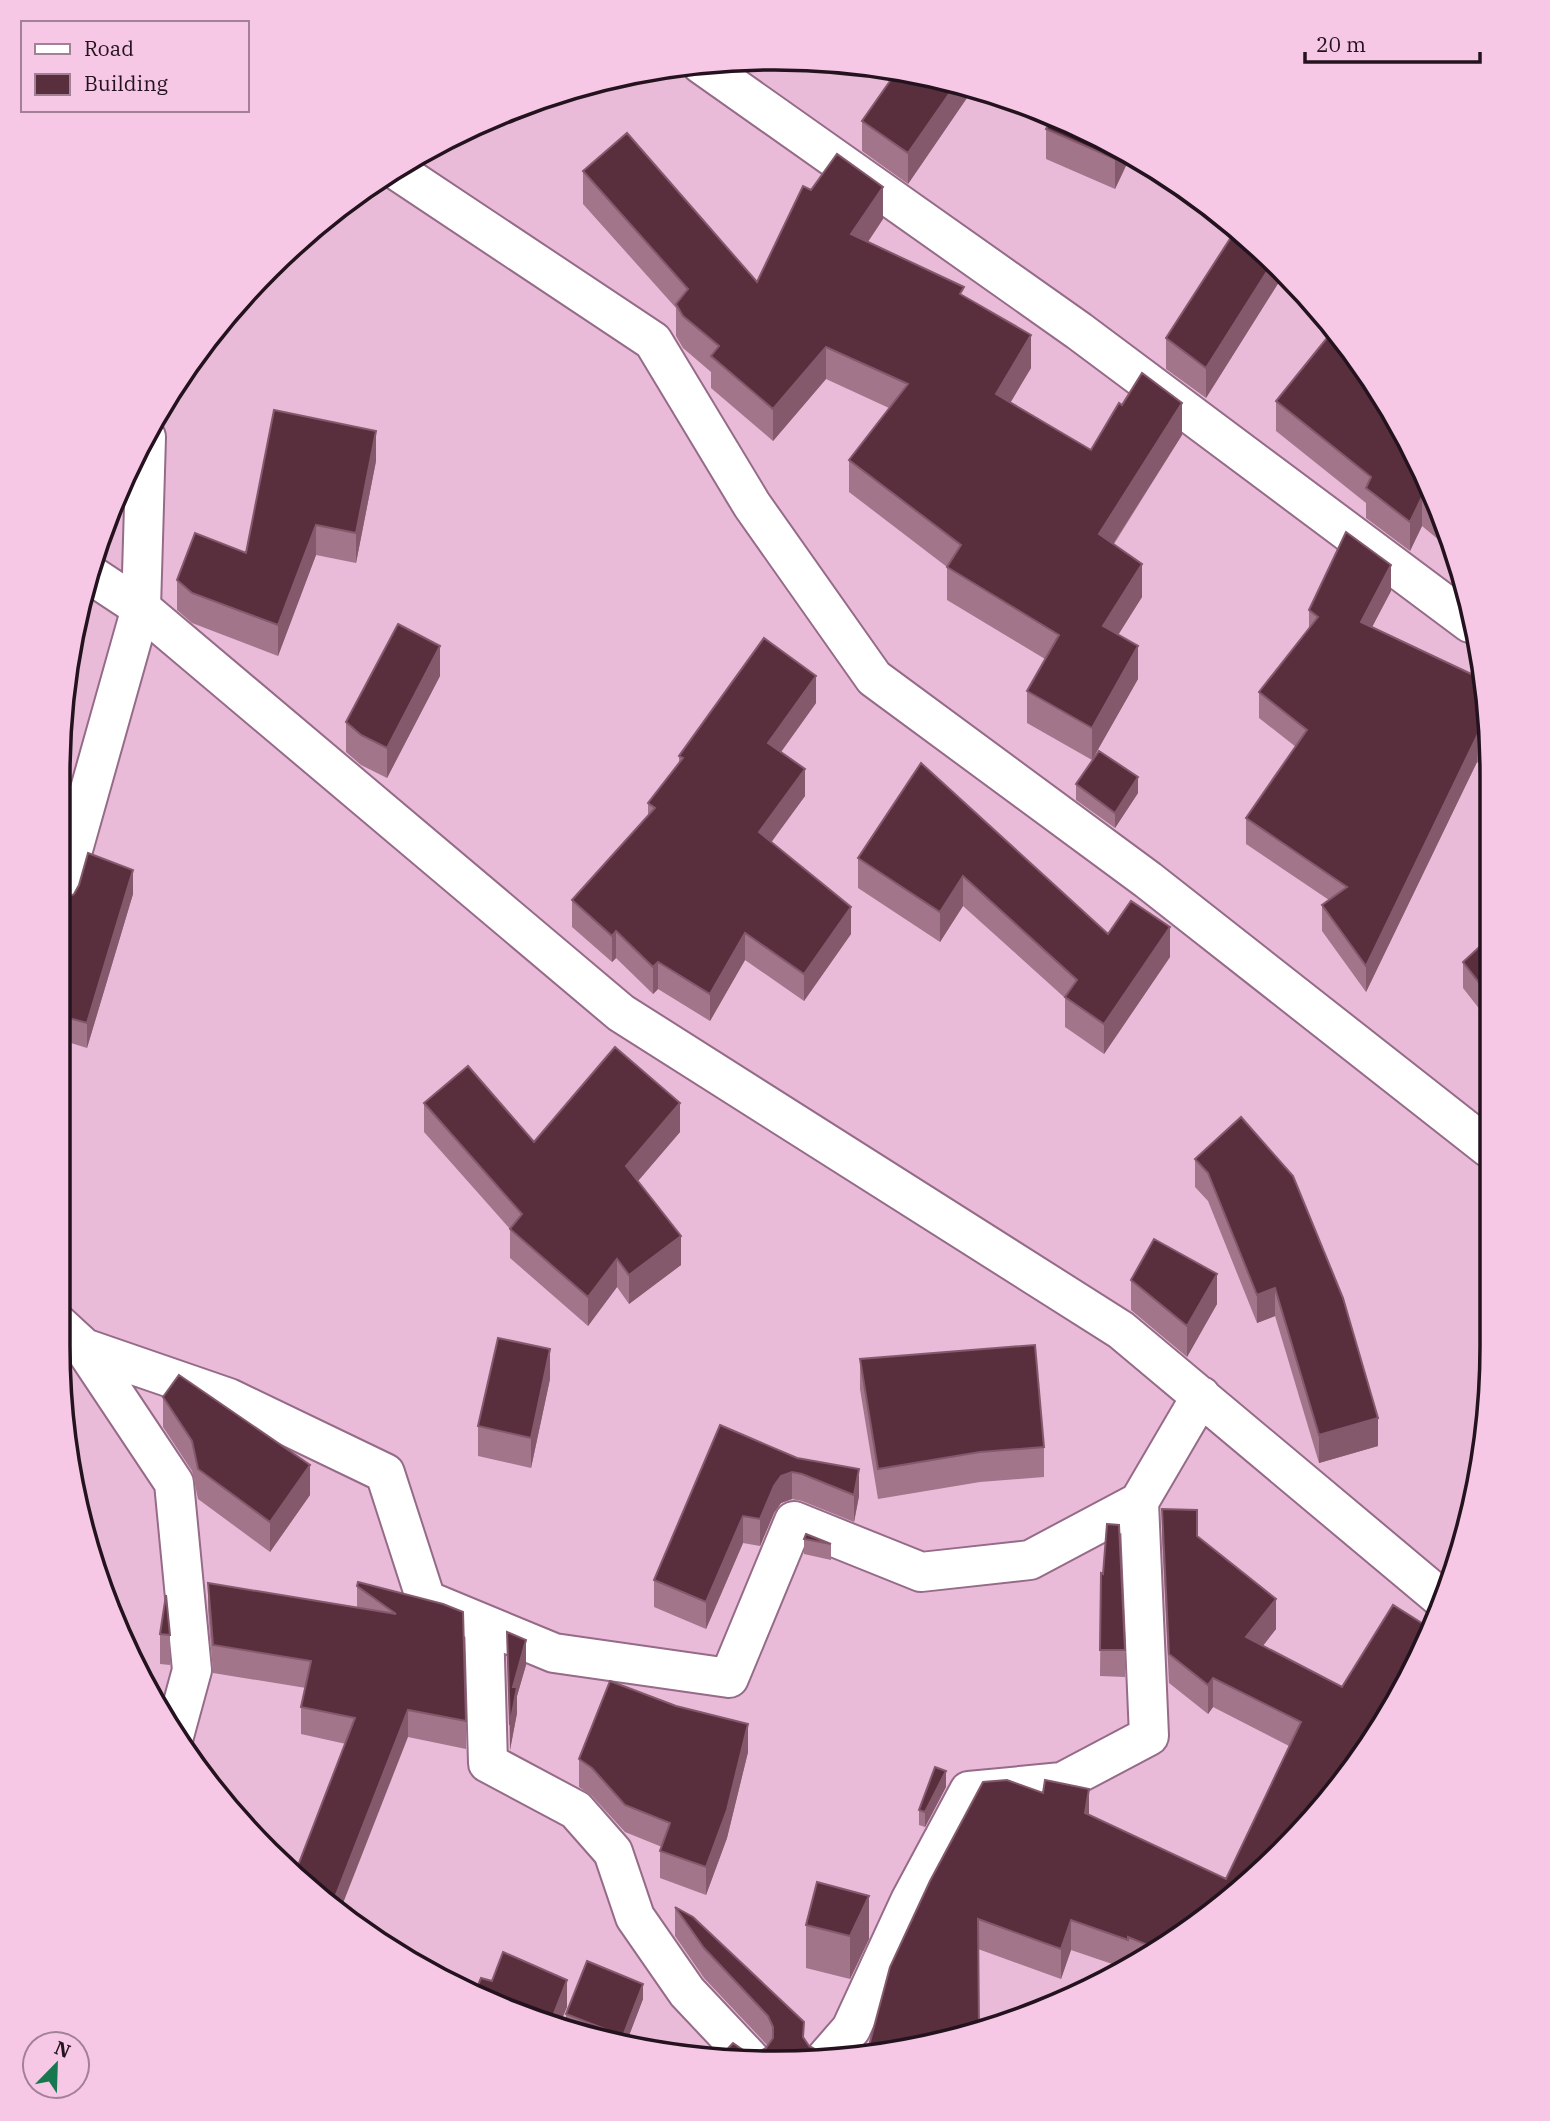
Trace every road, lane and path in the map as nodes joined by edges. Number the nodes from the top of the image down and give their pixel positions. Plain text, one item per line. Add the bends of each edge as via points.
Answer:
1 (714, 73) edge
2 (404, 176) edge
3 (145, 458) edge
4 (98, 580) edge
5 (141, 608) junction
6 (1461, 615) edge
7 (70, 860) edge
8 (1480, 1141) edge
9 (71, 1336) edge
10 (1201, 1396) junction
11 (1139, 1502) junction
12 (1435, 1593) edge
13 (484, 1624) junction
14 (178, 1721) edge
15 (835, 2048) edge
16 (742, 2050) edge

1 - 6 street via 1079,331
2 - 8 street via 653,341 752,505 874,678 1149,880
3 - 5 street
4 - 5 street
5 - 7 street
5 - 10 street via 621,1013 1121,1330
9 - 13 street via 229,1398 385,1474 426,1600
9 - 14 street via 174,1483 192,1670
10 - 11 street
10 - 12 street
11 - 13 street via 1030,1560 921,1572 794,1521 730,1678 554,1653
11 - 15 street via 1149,1736 1062,1782 969,1791 911,1900 851,2029
13 - 16 street via 488,1763 576,1810 613,1852 635,1917 680,1981

